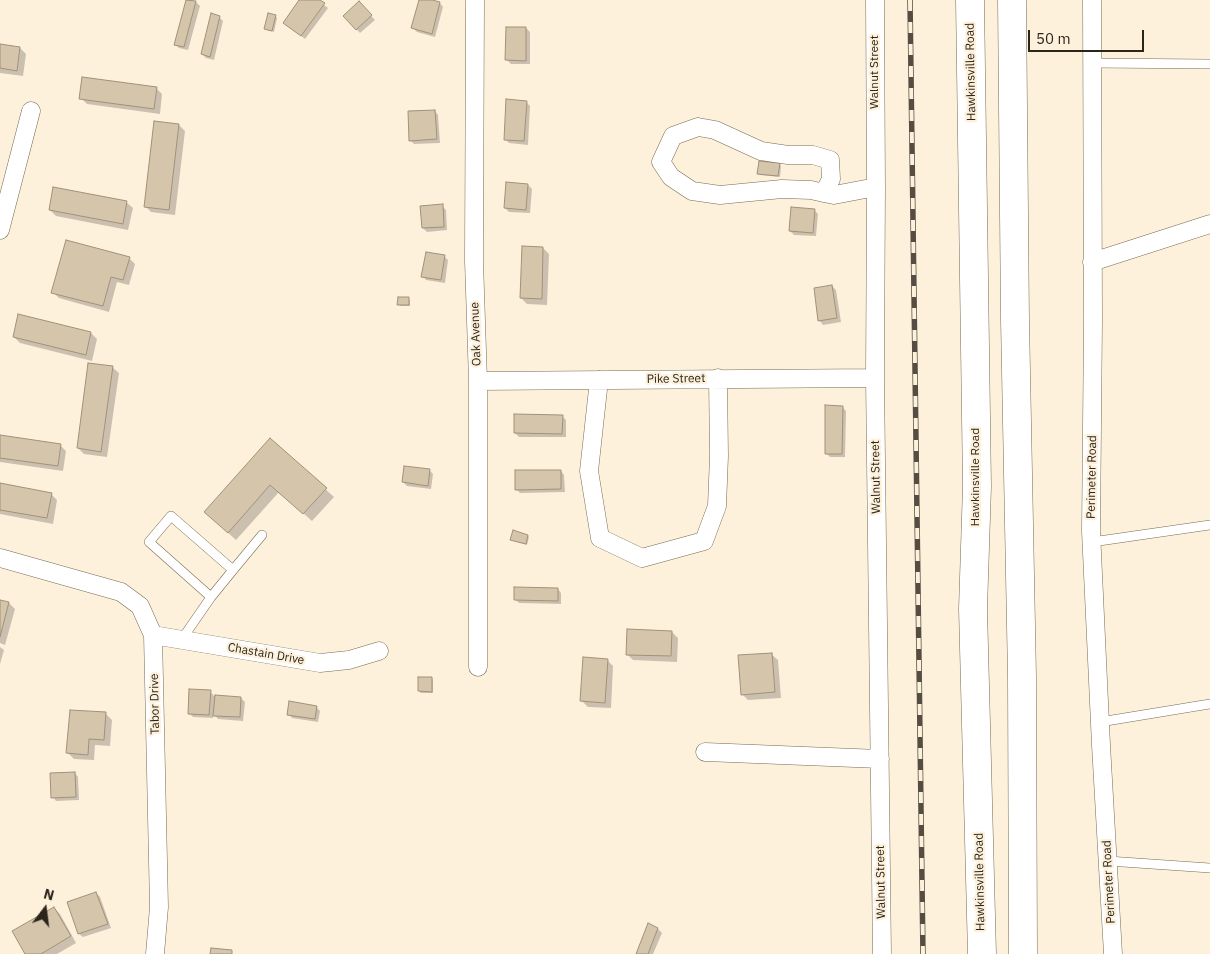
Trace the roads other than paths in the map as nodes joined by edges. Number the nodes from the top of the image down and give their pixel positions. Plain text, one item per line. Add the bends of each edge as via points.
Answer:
1 (475, 0) edge
2 (875, 0) edge
3 (970, 0) edge
4 (1012, 0) edge
5 (1092, 0) edge
6 (1092, 62) junction
7 (1210, 64) edge
8 (31, 111) dead end
9 (876, 188) junction
10 (824, 193) junction
11 (1210, 224) edge
12 (0, 230) edge
13 (1093, 261) junction
14 (718, 378) junction
15 (875, 378) junction
16 (599, 380) junction
17 (478, 381) junction
18 (1210, 525) edge
19 (262, 535) dead end
20 (1092, 542) junction
21 (0, 558) edge
22 (233, 570) junction
23 (211, 597) junction
24 (153, 636) junction
25 (182, 639) junction
26 (379, 650) dead end
27 (478, 668) dead end
28 (1210, 704) edge
29 (1100, 722) junction
30 (704, 752) dead end
31 (880, 759) junction
32 (1108, 861) junction
33 (1210, 868) edge
34 (155, 954) edge
35 (882, 954) edge
36 (982, 954) edge
37 (1023, 954) edge
38 (1113, 954) edge

1 - 17 street, Oak Avenue via 474,261
2 - 9 street, Walnut Street
3 - 36 main road, Hawkinsville Road via 977,486 973,609
4 - 37 main road
5 - 6 street, Perimeter Road
6 - 7 lane
6 - 13 street, Perimeter Road
8 - 12 street
9 - 10 street
9 - 15 street, Walnut Street
10 - 10 street via 782,189 720,195 692,191 671,178 661,162 673,136 698,127 714,130 762,151 814,155 830,160 831,179
11 - 13 street
13 - 20 street, Perimeter Road
14 - 15 street, Pike Street
14 - 16 street, Pike Street
14 - 16 street via 717,506 704,541 642,558 600,538 589,471
15 - 31 street, Walnut Street
16 - 17 street, Pike Street
17 - 27 street, Oak Avenue
18 - 20 lane
19 - 22 lane
20 - 29 street, Perimeter Road
21 - 24 street, Tabor Drive via 120,592 140,606
22 - 23 lane
22 - 23 lane via 170,516 149,542
23 - 25 lane
24 - 25 street, Chastain Drive
24 - 34 street, Tabor Drive via 159,907
25 - 26 street, Chastain Drive via 320,663 349,660
28 - 29 lane
29 - 32 street, Perimeter Road
30 - 31 street
31 - 35 street, Walnut Street
32 - 33 lane
32 - 38 street, Perimeter Road

